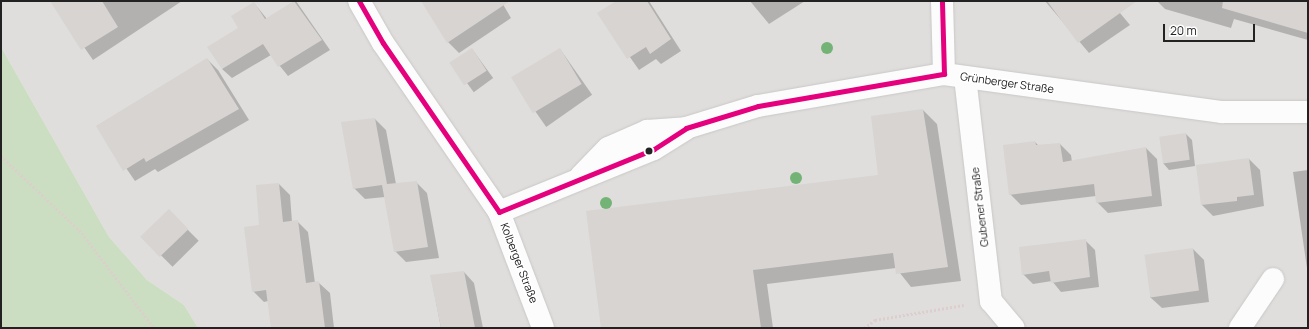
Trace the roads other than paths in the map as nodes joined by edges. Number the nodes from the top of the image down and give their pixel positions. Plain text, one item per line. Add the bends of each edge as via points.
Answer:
1 (359, 1) edge
2 (942, 1) edge
3 (944, 74) junction
4 (965, 77) junction
5 (1308, 112) edge
6 (499, 212) junction
7 (1273, 279) dead end
8 (543, 328) edge
9 (1014, 328) edge
10 (1240, 328) edge

1 - 6 street, Kolberger Straße via 383,43
2 - 3 street
3 - 4 street, Grünberger Straße
3 - 6 street, Grünberger Straße via 758,106 686,128 647,131 608,148 581,176
4 - 5 street, Grünberger Straße via 1222,112
4 - 9 street, Gubener Straße via 991,301
6 - 8 street, Kolberger Straße
7 - 10 street

